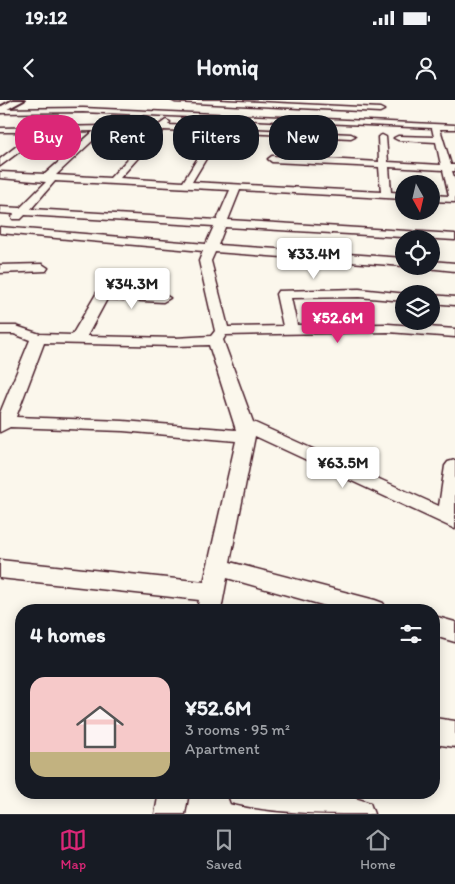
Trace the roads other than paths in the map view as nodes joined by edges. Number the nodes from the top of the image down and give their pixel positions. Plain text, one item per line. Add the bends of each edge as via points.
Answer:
1 (20, 100) edge
2 (97, 100) edge
3 (175, 100) edge
4 (381, 100) edge
5 (264, 102) edge
6 (84, 110) junction
7 (380, 110) junction
8 (0, 111) edge
9 (174, 114) junction
10 (194, 115) edge
11 (255, 115) edge
12 (338, 122) edge
13 (379, 124) junction
14 (163, 125) edge
15 (436, 126) junction
16 (455, 127) edge
17 (0, 130) edge
18 (15, 130) edge
19 (373, 137) junction
20 (91, 138) edge
21 (439, 140) junction
22 (338, 142) edge
23 (15, 151) edge
24 (131, 160) edge
25 (201, 160) edge
26 (310, 160) edge
27 (0, 163) edge
28 (384, 164) junction
29 (450, 168) edge
30 (0, 174) edge
31 (48, 177) junction
32 (112, 181) junction
33 (186, 184) junction
34 (236, 187) junction
35 (386, 195) junction
36 (395, 196) edge
37 (440, 198) edge
38 (455, 198) edge
39 (0, 210) edge
40 (23, 211) junction
41 (222, 223) junction
42 (1, 231) edge
43 (455, 237) edge
44 (211, 248) junction
45 (395, 261) edge
46 (440, 266) edge
47 (455, 267) edge
48 (42, 268) dead end
49 (0, 270) edge
50 (395, 296) edge
51 (163, 298) dead end
52 (440, 300) edge
53 (455, 301) edge
54 (291, 329) junction
55 (0, 330) edge
56 (455, 333) edge
57 (219, 335) junction
58 (38, 338) junction
59 (76, 340) junction
60 (3, 424) edge
61 (245, 430) junction
62 (455, 466) edge
63 (452, 521) edge
64 (217, 567) junction
65 (0, 569) edge
66 (210, 601) edge
67 (353, 604) edge
68 (440, 628) edge
69 (455, 632) edge
70 (440, 732) edge
71 (455, 734) edge
72 (173, 799) edge
73 (279, 799) edge
74 (170, 814) edge
75 (359, 814) edge

1 - 8 main road
2 - 6 street
3 - 5 street
4 - 7 street
5 - 7 street
5 - 11 street
6 - 8 street
6 - 9 street
7 - 13 street
9 - 10 street
9 - 14 street
12 - 13 street
13 - 15 street
15 - 16 street
15 - 21 street
17 - 18 street
19 - 21 street
19 - 22 street
19 - 28 street
20 - 31 street
21 - 29 street
23 - 27 street
24 - 32 street
25 - 33 street
26 - 28 street via 327,165
28 - 29 street
28 - 35 street
29 - 38 street
30 - 31 street
31 - 32 street
31 - 40 street via 52,182
32 - 33 street
33 - 34 street
34 - 35 street via 324,188
34 - 41 street
35 - 36 street
37 - 38 street
39 - 40 street
40 - 41 street
40 - 42 street
41 - 43 street
41 - 44 street
42 - 44 street
44 - 45 street
44 - 57 street via 205,261
46 - 47 street
48 - 49 street
50 - 54 street via 283,294
51 - 59 street via 106,289
52 - 53 street
54 - 56 street via 388,328
54 - 57 street
55 - 58 street via 16,330
57 - 59 street via 175,342
57 - 61 street
58 - 59 street
58 - 60 street
60 - 61 street
61 - 63 street
61 - 64 street
62 - 63 street
64 - 66 street
64 - 67 street
65 - 66 street
68 - 69 street
70 - 71 street
72 - 74 street
73 - 75 street

